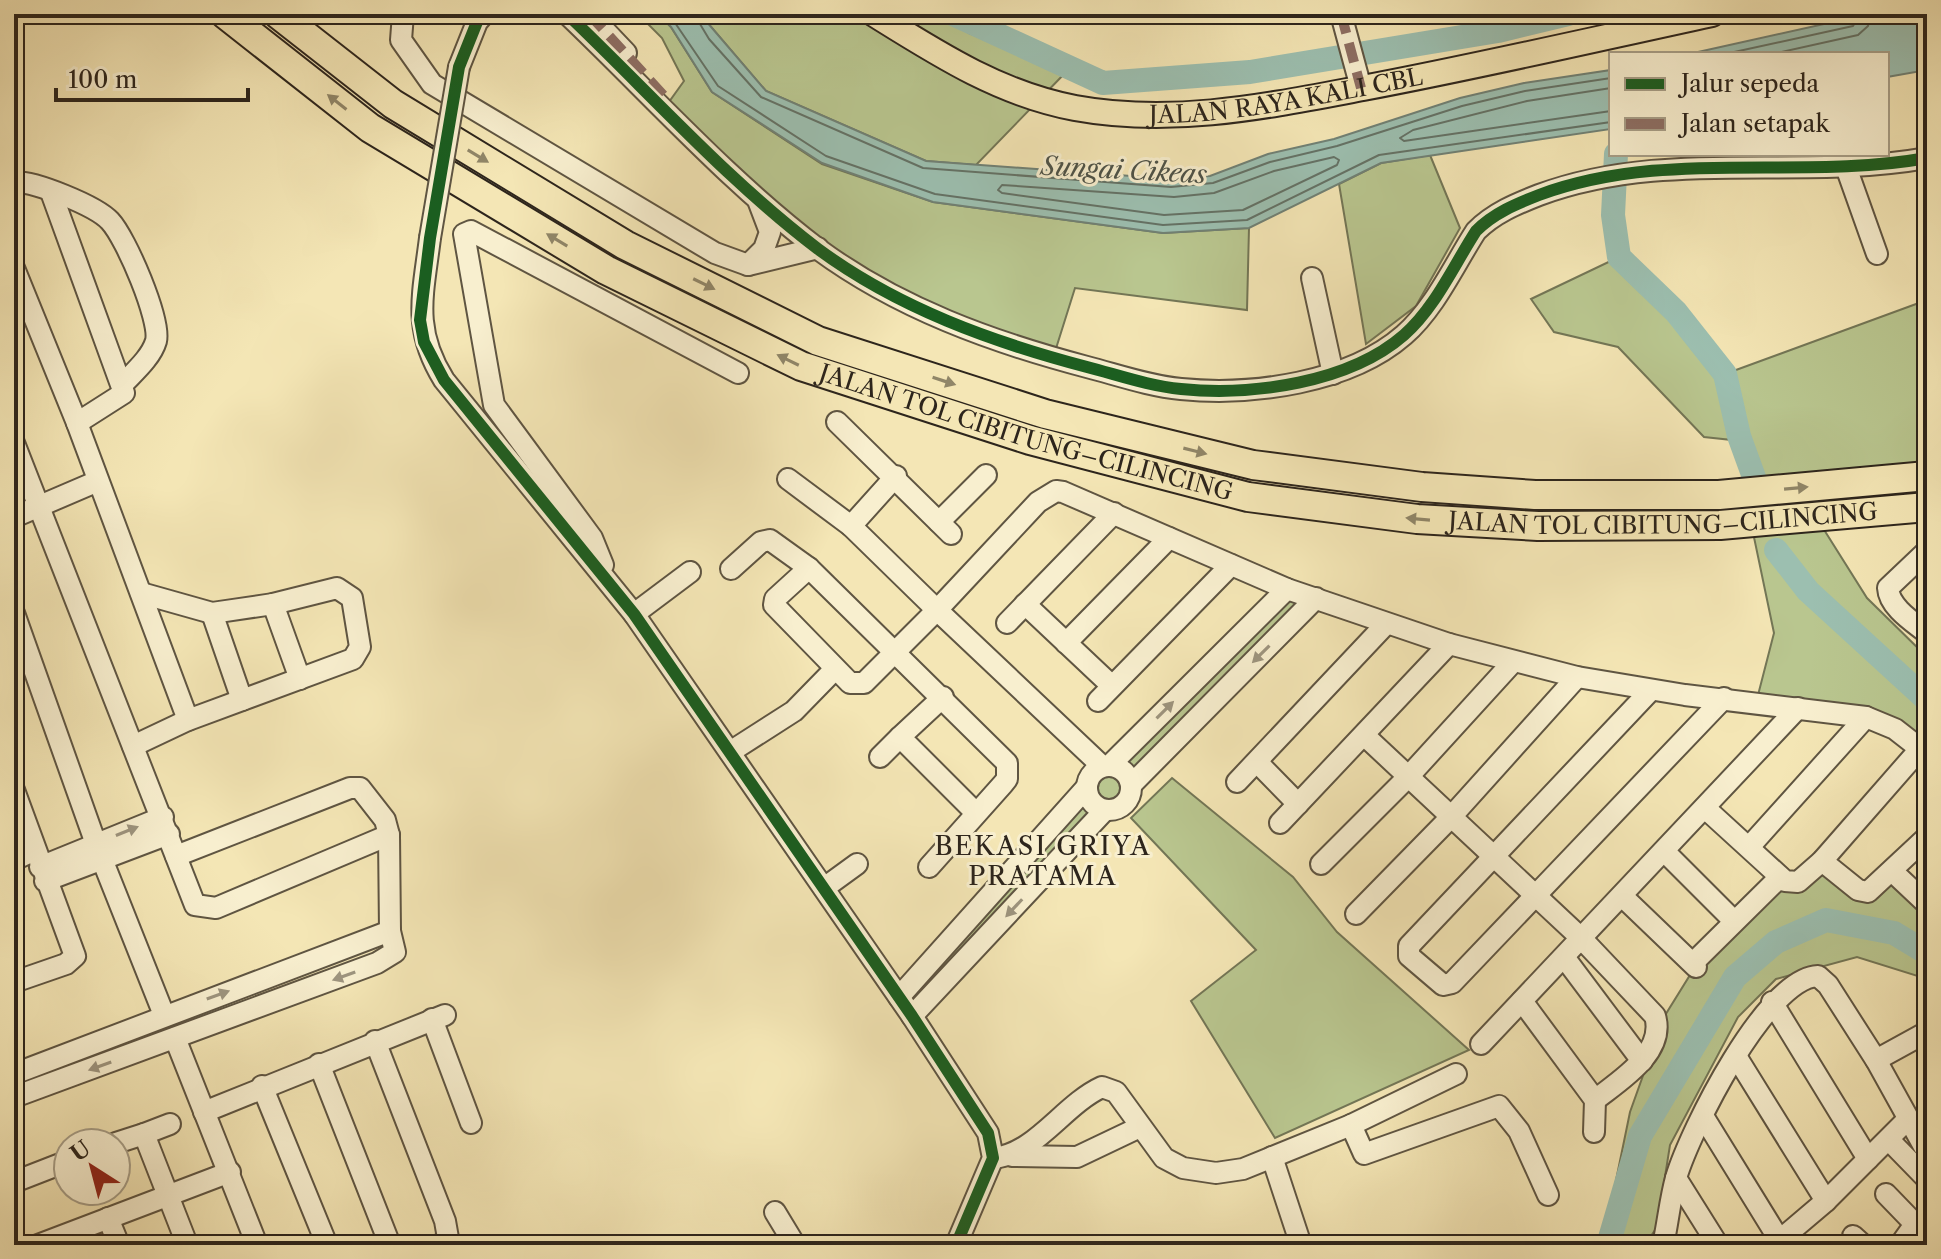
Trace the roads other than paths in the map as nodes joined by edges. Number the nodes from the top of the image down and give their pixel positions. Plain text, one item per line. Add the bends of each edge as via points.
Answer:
1 (225, 14) edge
2 (278, 14) edge
3 (403, 14) edge
4 (484, 14) edge
5 (567, 14) edge
6 (589, 14) edge
7 (874, 14) edge
8 (1341, 14) edge
9 (1712, 14) edge
10 (1361, 88) junction
11 (1927, 158) edge
12 (718, 164) junction
13 (1846, 167) junction
14 (14, 182) edge
15 (51, 192) junction
16 (755, 197) junction
17 (818, 248) junction
18 (1877, 254) dead end
19 (748, 265) junction
20 (14, 268) edge
21 (1312, 278) dead end
22 (738, 373) dead end
23 (1333, 374) junction
24 (122, 385) junction
25 (837, 422) dead end
26 (77, 423) junction
27 (14, 443) edge
28 (986, 475) dead end
29 (896, 476) junction
30 (1927, 476) edge
31 (788, 479) dead end
32 (98, 481) junction
33 (1927, 507) edge
34 (39, 508) junction
35 (1114, 513) junction
36 (14, 517) edge
37 (851, 526) junction
38 (1169, 538) junction
39 (1927, 551) edge
40 (1231, 565) junction
41 (809, 568) junction
42 (731, 569) dead end
43 (690, 572) dead end
44 (610, 584) junction
45 (1287, 589) junction
46 (141, 593) junction
47 (1316, 598) junction
48 (273, 604) junction
49 (1025, 604) junction
50 (937, 610) junction
51 (14, 613) edge
52 (212, 613) junction
53 (634, 614) junction
54 (1007, 623) dead end
55 (1386, 624) junction
56 (1926, 630) edge
57 (1066, 643) junction
58 (1449, 644) junction
59 (897, 653) junction
60 (1512, 663) junction
61 (835, 669) junction
62 (1577, 677) junction
63 (300, 679) junction
64 (1112, 686) junction
65 (1651, 690) junction
66 (943, 697) junction
67 (1724, 698) junction
68 (242, 700) junction
69 (1098, 701) dead end
70 (1798, 708) junction
71 (1866, 717) junction
72 (188, 720) junction
73 (1365, 736) junction
74 (900, 737) junction
75 (133, 746) junction
76 (730, 752) junction
77 (1923, 752) edge
78 (880, 757) dead end
79 (1257, 762) junction
80 (1106, 766) junction
81 (1408, 777) junction
82 (1237, 782) dead end
83 (1131, 785) junction
84 (1086, 788) junction
85 (14, 792) edge
86 (1298, 804) junction
87 (1705, 808) junction
88 (1105, 810) junction
89 (975, 812) junction
90 (1451, 817) junction
91 (1280, 823) dead end
92 (166, 825) junction
93 (389, 835) junction
94 (1927, 837) edge
95 (1750, 846) junction
96 (100, 851) junction
97 (1664, 851) junction
98 (176, 856) junction
99 (1494, 859) junction
100 (14, 860) edge
101 (1822, 861) junction
102 (857, 864) dead end
103 (1321, 864) dead end
104 (40, 866) junction
105 (929, 867) dead end
106 (1893, 872) junction
107 (1780, 877) junction
108 (824, 888) junction
109 (1622, 896) junction
110 (1535, 897) junction
111 (1927, 904) edge
112 (1356, 914) dead end
113 (1733, 920) junction
114 (390, 931) junction
115 (1581, 938) junction
116 (1564, 957) junction
117 (14, 982) edge
118 (899, 997) junction
119 (1522, 1001) junction
120 (1772, 1002) junction
121 (164, 1015) junction
122 (912, 1016) junction
123 (1925, 1037) edge
124 (175, 1038) junction
125 (375, 1041) junction
126 (1481, 1044) dead end
127 (1736, 1056) junction
128 (1876, 1060) junction
129 (1642, 1061) junction
130 (319, 1064) junction
131 (14, 1074) edge
132 (1456, 1074) dead end
133 (262, 1086) junction
134 (14, 1097) edge
135 (1595, 1100) junction
136 (204, 1112) junction
137 (1703, 1116) junction
138 (1908, 1119) junction
139 (471, 1123) dead end
140 (170, 1124) dead end
141 (1351, 1125) junction
142 (1140, 1127) junction
143 (1594, 1132) dead end
144 (144, 1134) junction
145 (132, 1138) edge
146 (1889, 1140) junction
147 (1927, 1152) edge
148 (1003, 1157) junction
149 (1272, 1157) junction
150 (1868, 1159) junction
151 (52, 1167) edge
152 (230, 1172) junction
153 (1676, 1178) junction
154 (1927, 1179) edge
155 (14, 1182) edge
156 (1886, 1194) dead end
157 (1548, 1195) dead end
158 (170, 1196) junction
159 (1826, 1201) junction
160 (775, 1212) dead end
161 (108, 1218) junction
162 (185, 1239) dead end
163 (52, 1243) edge
164 (448, 1243) edge
165 (1777, 1243) edge
166 (119, 1245) edge
167 (257, 1245) edge
168 (327, 1245) edge
169 (390, 1245) edge
170 (795, 1245) edge
171 (956, 1245) edge
172 (1301, 1245) edge
173 (1663, 1245) edge
174 (1718, 1245) edge
175 (1900, 1245) edge

33 -> 1 highway, JALAN TOL CIBITUNG–CILINCING via 1720,525 1461,522 1248,497 1030,440 801,366 606,270 370,128
2 -> 30 highway, JALAN TOL CIBITUNG–CILINCING via 393,104 598,229 818,341 1045,414 1253,465 1535,495 1719,495
3 - 19 street via 401,40 432,84 715,253
4 - 44 street, bridge via 459,67 420,320 432,361
5 - 12 street
6 - 12 street via 651,79
7 - 10 main road, JALAN RAYA KALI CBL via 992,82 1062,105 1130,116 1240,110
8 - 10 street
9 - 10 main road, JALAN RAYA KALI CBL
11 - 13 street
12 - 16 street
13 - 18 street
13 - 23 street via 1647,169 1570,184 1515,204 1476,231 1417,323 1369,360
14 - 15 street
15 - 24 street
15 - 24 street via 110,220 151,309 155,343
16 - 17 street
16 - 19 street via 770,232 764,249
17 - 19 street
17 - 23 street via 872,285 981,335 1159,386 1240,391
20 - 26 street
21 - 23 street
22 - 44 street via 471,231 464,234 494,405 592,538
24 - 26 street via 122,397
25 - 29 street
26 - 32 street
27 - 34 street
28 - 29 street via 945,528
29 - 37 street
31 - 37 street
32 - 34 street
32 - 46 street
34 - 36 street
34 - 75 street
35 - 38 street
35 - 49 street
35 - 50 street via 1056,491 1038,502
37 - 50 street
38 - 40 street
38 - 57 street
39 - 56 street via 1888,588 1893,603
40 - 45 street
40 - 64 street
41 - 42 street via 767,539
41 - 59 street
41 - 61 street via 774,605
43 - 53 street
44 - 53 street
45 - 47 street
80 -> 45 street
46 - 52 street
46 - 72 street
47 - 55 street
47 -> 83 street
48 - 52 street
48 - 63 street
48 - 63 street via 337,588 352,598 357,653
49 - 54 street
49 - 57 street
50 - 59 street
50 - 80 street
51 - 96 street
52 - 68 street
53 - 76 street
55 - 58 street
55 - 79 street
57 - 64 street
58 - 60 street
58 - 73 street
59 - 61 street via 860,685
59 - 66 street
60 - 62 street
60 - 81 street
61 - 76 street via 794,711
62 - 65 street
62 - 90 street
63 - 68 street
64 - 69 street
65 - 67 street
65 - 99 street
66 - 74 street
66 - 89 street via 1007,763 1007,779
67 - 70 street
67 - 110 street
68 - 72 street
70 - 71 street
70 - 87 street
71 - 77 street via 1888,725
71 - 95 street
72 - 75 street
73 - 81 street
73 - 86 street
74 - 78 street
74 - 89 street
75 - 92 street
76 - 108 street
77 - 101 street
79 - 82 street
79 - 86 street
80 - 83 street via 1120,768
80 - 84 street via 1090,775
81 - 90 street
81 - 103 street
83 - 88 street via 1122,806
84 - 88 street via 1092,802
84 - 118 street
85 - 104 street
86 - 91 street
87 - 95 street
87 - 97 street
88 -> 122 street
89 - 105 street
90 - 99 street
90 - 112 street
92 - 96 street
92 - 98 street
93 - 98 street via 367,793 350,788
93 - 98 street via 216,908 200,908 192,901
93 - 114 street
94 - 106 street
95 - 107 street
96 - 104 street
96 - 121 street
97 - 109 street
97 - 113 street
99 - 110 street
99 - 110 street via 1409,946 1409,956 1430,977 1450,984
100 - 104 street
101 - 106 street via 1865,893
101 - 107 street via 1798,882
102 - 108 street
104 - 117 street via 73,960
106 - 111 street
107 - 113 street
108 - 118 street
109 - 113 street via 1694,965
109 - 115 street
110 - 115 street
121 -> 114 street
114 -> 124 street via 395,952 377,963
115 - 116 street
115 - 129 street via 1655,1016 1656,1031
116 - 119 street
116 - 129 street
118 - 122 street
119 - 126 street
119 - 135 street
120 - 127 street
120 - 128 street via 1807,978 1822,978
120 - 150 street
121 - 131 street
122 - 148 street
123 - 128 street
124 -> 134 street
124 - 136 street
125 - 130 street
125 - 139 street via 439,1017
125 - 164 street via 445,1221
127 - 137 street
127 - 159 street
128 - 138 street
129 - 135 street
130 - 133 street
130 - 169 street
132 - 141 street
133 - 136 street
133 - 168 street
135 - 143 street
136 - 152 street
137 - 153 street
137 - 165 street
138 - 146 street
138 - 147 street
140 - 144 street
141 - 149 street
141 - 157 street via 1360,1150 1367,1153 1499,1106 1519,1131
142 - 148 street via 1077,1157
142 - 148 street via 1116,1092 1102,1087
142 - 149 street via 1164,1158 1183,1168 1229,1173
144 - 145 street
144 - 158 street
146 - 150 street
146 - 154 street
148 - 171 street
149 - 172 street
150 - 159 street
151 - 155 street
152 - 158 street
152 - 167 street
153 - 173 street
153 - 174 street
156 - 175 street via 1915,1224
158 - 161 street
158 - 162 street
159 - 165 street
160 - 170 street
161 - 163 street
161 - 166 street

